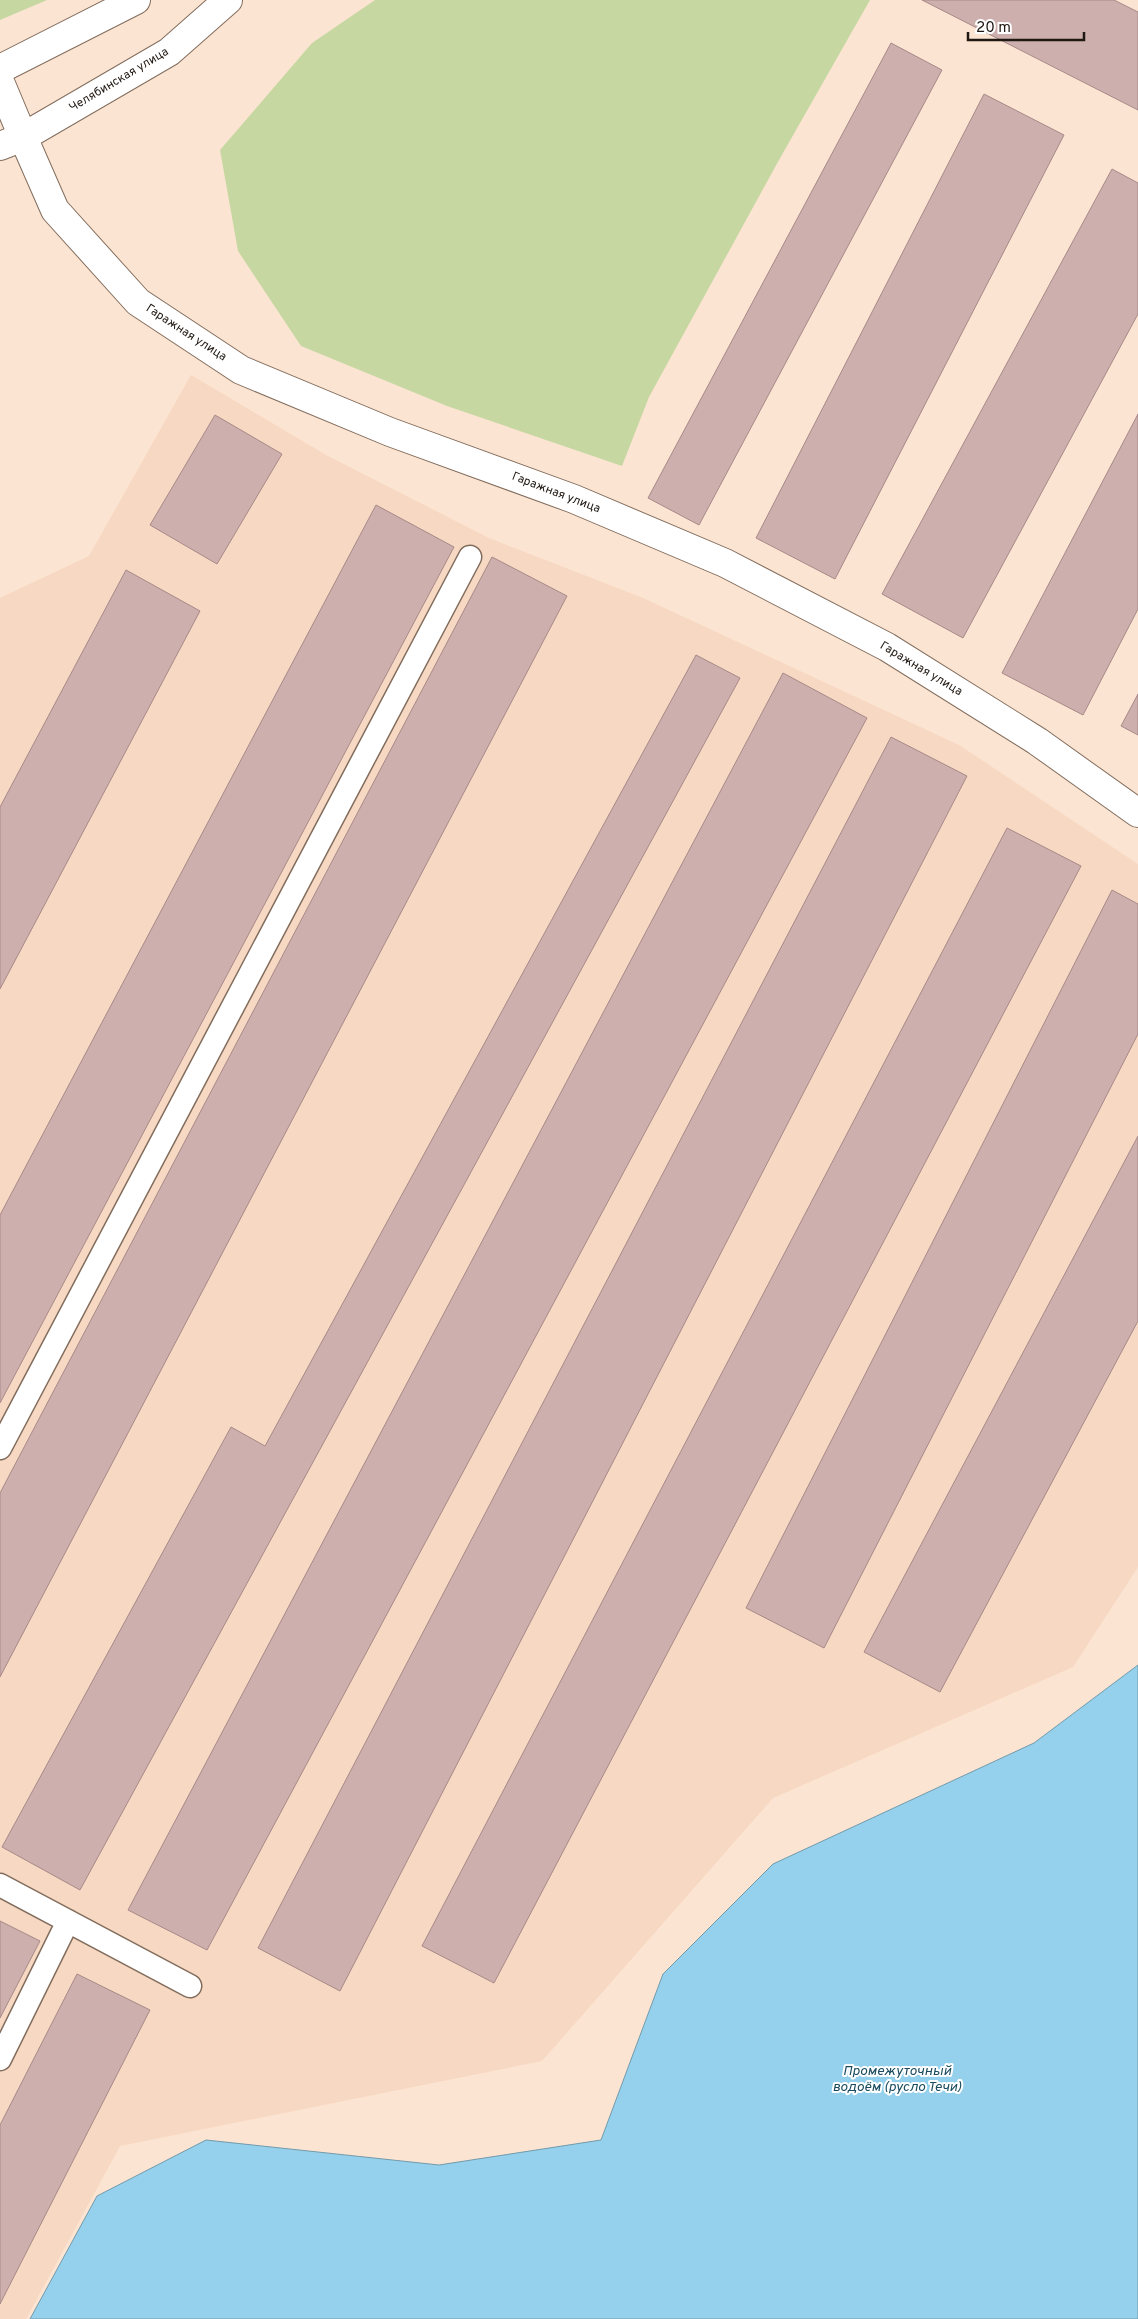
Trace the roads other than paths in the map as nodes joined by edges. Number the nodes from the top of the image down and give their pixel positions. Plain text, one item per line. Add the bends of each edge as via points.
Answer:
1 (136, 0) edge
2 (228, 0) edge
3 (0, 69) edge
4 (0, 82) edge
5 (11, 142) edge
6 (470, 557) dead end
7 (1138, 813) edge
8 (0, 1448) edge
9 (0, 1885) edge
10 (68, 1921) junction
11 (190, 1986) dead end
12 (0, 2059) edge

1 - 3 street
2 - 5 street, Челябинская улица via 169,52
4 - 5 street, Гаражная улица
5 - 7 street, Гаражная улица via 55,210 138,302 241,370 390,432 574,499 725,563 887,647 1037,741
6 - 8 lane
9 - 10 lane
10 - 11 lane
10 - 12 lane

